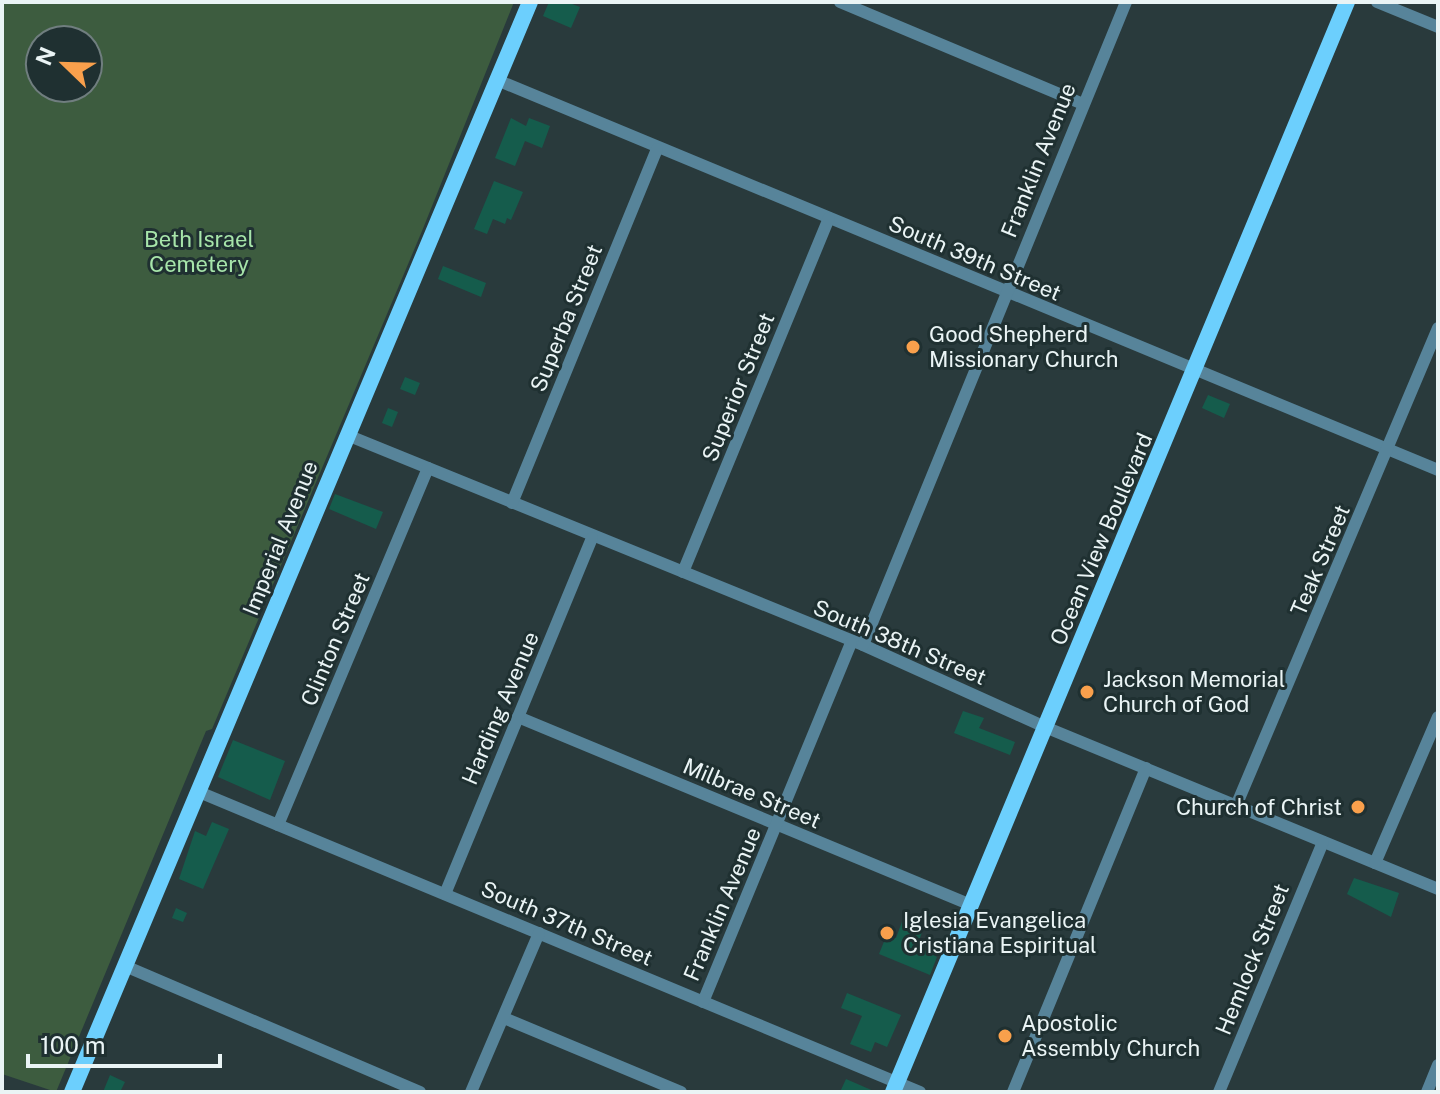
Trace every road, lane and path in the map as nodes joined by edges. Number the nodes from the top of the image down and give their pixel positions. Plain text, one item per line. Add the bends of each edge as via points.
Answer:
1 (530, 2) edge
2 (840, 2) edge
3 (1126, 2) edge
4 (1347, 2) edge
5 (1377, 2) edge
6 (1438, 27) edge
7 (497, 80) junction
8 (1083, 104) junction
9 (657, 149) junction
10 (829, 218) junction
11 (1005, 294) junction
12 (1438, 328) edge
13 (1194, 372) junction
14 (347, 435) junction
15 (1388, 449) junction
16 (428, 468) junction
17 (1438, 470) edge
18 (512, 503) junction
19 (592, 538) junction
20 (683, 572) junction
21 (857, 644) junction
22 (518, 717) junction
23 (1438, 717) edge
24 (1045, 727) junction
25 (1146, 768) junction
26 (199, 792) junction
27 (1236, 806) junction
28 (777, 824) junction
29 (278, 825) junction
30 (1323, 842) junction
31 (1375, 863) junction
32 (1438, 889) edge
33 (445, 894) junction
34 (971, 905) junction
35 (539, 933) junction
36 (125, 966) junction
37 (703, 1002) junction
38 (504, 1018) junction
39 (1438, 1065) edge
40 (895, 1087) edge
41 (72, 1092) edge
42 (420, 1092) edge
43 (471, 1092) edge
44 (681, 1092) edge
45 (920, 1092) edge
46 (1013, 1092) edge
47 (1219, 1092) edge
48 (1427, 1092) edge

1 - 7 main road, Imperial Avenue
2 - 8 street
3 - 8 street, Franklin Avenue
4 - 13 main road, Ocean View Boulevard
5 - 6 street
7 - 9 street, South 39th Street
7 - 14 main road, Imperial Avenue
8 - 11 street, Franklin Avenue
9 - 10 street, South 39th Street
9 - 18 street, Superba Street
10 - 11 street, South 39th Street
10 - 20 street, Superior Street
11 - 13 street, South 39th Street
11 - 21 street, Franklin Avenue
12 - 15 street, Teak Street
13 - 15 street, South 39th Street
13 - 24 main road, Ocean View Boulevard
14 - 16 street, South 38th Street
14 - 26 main road, Imperial Avenue
15 - 17 street, South 39th Street
15 - 27 street, Teak Street
16 - 18 street, South 38th Street
16 - 29 street, Clinton Street
18 - 19 street, South 38th Street
19 - 20 street, South 38th Street
19 - 22 street, Harding Avenue
20 - 21 street, South 38th Street
21 - 24 street, South 38th Street
21 - 28 street, Franklin Avenue
22 - 28 street, Milbrae Street
22 - 33 street, Harding Avenue
23 - 31 street
24 - 25 street, South 38th Street
24 - 34 main road, Ocean View Boulevard
25 - 27 street, South 38th Street
25 - 46 street
26 - 29 street, South 37th Street
26 - 36 main road, Imperial Avenue
27 - 30 street, South 38th Street
28 - 34 street, Milbrae Street
28 - 37 street, Franklin Avenue
29 - 33 street, South 37th Street
30 - 31 street, South 38th Street
30 - 47 street, Hemlock Street
31 - 32 street, South 38th Street
33 - 35 street, South 37th Street
34 - 40 main road, Ocean View Boulevard
35 - 37 street, South 37th Street
35 - 38 street
36 - 41 main road, Imperial Avenue
36 - 42 street
37 - 40 street, South 37th Street
38 - 43 street
38 - 44 street
39 - 48 street
40 - 45 street, South 37th Street

